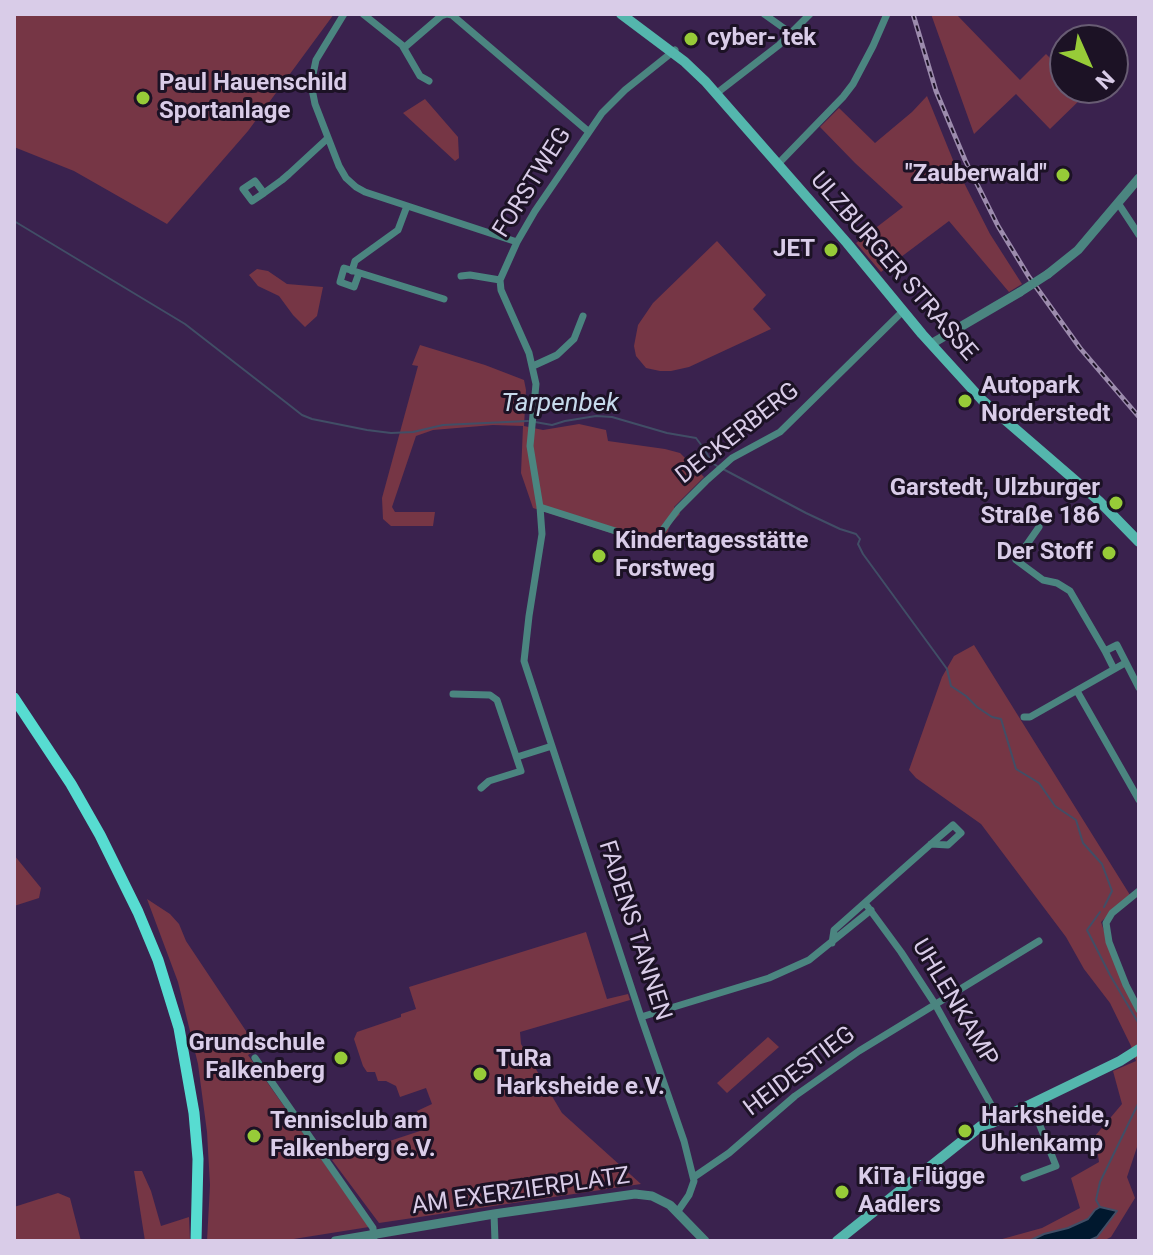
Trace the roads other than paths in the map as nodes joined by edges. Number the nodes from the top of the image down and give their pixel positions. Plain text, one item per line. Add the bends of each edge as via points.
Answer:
1 (344, 14) edge
2 (363, 14) edge
3 (621, 14) edge
4 (764, 14) edge
5 (810, 14) edge
6 (887, 14) edge
7 (792, 34) junction
8 (405, 47) junction
9 (674, 52) junction
10 (429, 81) dead end
11 (717, 93) junction
12 (589, 132) junction
13 (328, 138) junction
14 (778, 164) junction
15 (1139, 178) edge
16 (264, 193) dead end
17 (1118, 203) junction
18 (407, 206) junction
19 (1139, 235) edge
20 (517, 242) junction
21 (461, 276) dead end
22 (500, 280) junction
23 (444, 299) dead end
24 (903, 311) junction
25 (583, 316) dead end
26 (931, 344) junction
27 (533, 366) junction
28 (540, 507) junction
29 (1039, 527) dead end
30 (1139, 542) edge
31 (1105, 651) junction
32 (1125, 663) junction
33 (1114, 669) junction
34 (1139, 688) edge
35 (1077, 691) junction
36 (453, 694) dead end
37 (14, 698) edge
38 (1024, 717) dead end
39 (552, 746) junction
40 (517, 757) junction
41 (481, 788) dead end
42 (1139, 800) edge
43 (931, 844) dead end
44 (1139, 891) edge
45 (865, 903) junction
46 (871, 910) junction
47 (1039, 941) dead end
48 (832, 943) junction
49 (935, 1004) junction
50 (1139, 1010) edge
51 (641, 1017) junction
52 (1139, 1052) edge
53 (255, 1058) dead end
54 (1031, 1103) junction
55 (996, 1121) junction
56 (694, 1177) junction
57 (1024, 1178) dead end
58 (678, 1211) junction
59 (494, 1214) junction
60 (374, 1238) edge
61 (196, 1241) edge
62 (335, 1241) edge
63 (495, 1241) edge
64 (705, 1241) edge
65 (837, 1241) edge

1 - 13 street via 311,77
2 - 8 street
3 - 9 main road, ULZBURGER STRASSE
4 - 7 street
5 - 7 street
6 - 14 street via 853,84
7 - 11 street
8 - 10 street via 420,76
8 - 12 street via 442,16 452,15
9 - 11 main road, ULZBURGER STRASSE
9 - 12 street, FORSTWEG via 614,99
11 - 14 main road, ULZBURGER STRASSE
12 - 20 street, FORSTWEG
13 - 16 street
13 - 18 street via 351,184
14 - 24 main road, ULZBURGER STRASSE
15 - 17 street
17 - 19 street
17 - 26 street, bridge via 1078,250 1048,274
18 - 20 street
18 - 23 street via 398,229 355,261 355,272
20 - 22 street, FORSTWEG
21 - 22 street
22 - 27 street
24 - 26 main road, ULZBURGER STRASSE
24 - 28 street, DECKERBERG via 780,432 721,468 678,509 653,543
25 - 27 street via 574,339 557,355
26 - 30 main road, ULZBURGER STRASSE via 982,400
27 - 28 street via 530,446
28 - 39 street, FADENS TANNEN via 542,534 524,661
29 - 31 street via 1016,560 1070,591
31 - 32 street via 1117,645
31 - 33 street
32 - 33 street
32 - 34 street
33 - 35 street
35 - 38 street
35 - 42 street
36 - 40 street via 490,695 497,700
37 - 61 main road via 100,835 158,960 179,1028 194,1113
39 - 40 street
39 - 51 street, FADENS TANNEN
40 - 41 street via 521,771
43 - 45 street
44 - 50 street via 1106,923
45 - 46 street, UHLENKAMP
45 - 48 street via 834,930
46 - 48 street
46 - 49 street, UHLENKAMP
47 - 49 street, HEIDESTIEG
48 - 51 street via 769,978
49 - 55 street, UHLENKAMP
49 - 56 street, HEIDESTIEG via 795,1096
51 - 56 street, FADENS TANNEN
52 - 54 main road
53 - 60 street via 373,1228
54 - 55 main road
54 - 57 street via 1056,1166
55 - 65 main road via 950,1149
56 - 58 street
58 - 59 street, AM EXERZIERPLATZ via 657,1198 635,1194
58 - 64 street, AM EXERZIERPLATZ
59 - 60 street, AM EXERZIERPLATZ
59 - 63 street
60 - 62 street, AM EXERZIERPLATZ

